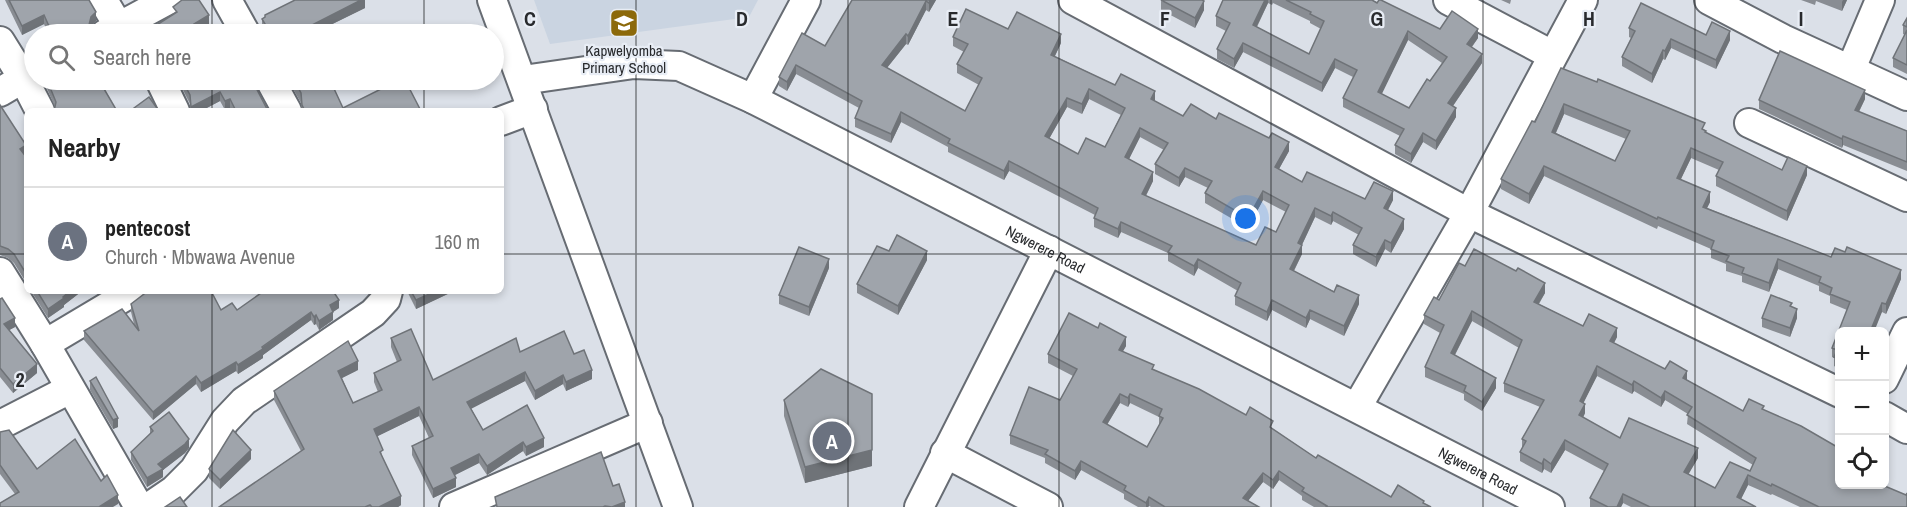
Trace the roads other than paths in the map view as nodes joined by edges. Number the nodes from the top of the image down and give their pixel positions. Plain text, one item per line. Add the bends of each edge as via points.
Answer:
1 (103, 0) edge
2 (168, 0) edge
3 (227, 0) edge
4 (492, 0) edge
5 (806, 0) edge
6 (1073, 0) edge
7 (1448, 0) edge
8 (1583, 0) edge
9 (1709, 0) edge
10 (1880, 0) edge
11 (120, 24) edge
12 (131, 24) edge
13 (240, 24) edge
14 (501, 24) edge
15 (504, 31) edge
16 (0, 41) edge
17 (1552, 55) junction
18 (1850, 71) junction
19 (523, 80) junction
20 (19, 81) edge
21 (25, 90) edge
22 (165, 90) edge
23 (275, 90) edge
24 (1907, 96) edge
25 (753, 99) junction
26 (38, 108) edge
27 (174, 108) edge
28 (285, 108) edge
29 (533, 109) junction
30 (504, 120) edge
31 (1749, 123) dead end
32 (1907, 197) edge
33 (1469, 213) junction
34 (1049, 250) junction
35 (0, 272) edge
36 (128, 294) edge
37 (387, 294) edge
38 (1907, 332) edge
39 (45, 344) junction
40 (1889, 369) edge
41 (70, 389) junction
42 (1835, 391) edge
43 (1358, 408) junction
44 (1889, 419) edge
45 (648, 423) junction
46 (0, 425) edge
47 (1907, 429) edge
48 (945, 453) junction
49 (139, 507) edge
50 (149, 507) edge
51 (454, 507) edge
52 (678, 507) edge
53 (919, 507) edge
54 (1048, 507) edge
55 (1550, 507) edge

1 - 11 street
2 - 12 street
3 - 13 street
4 - 14 street
5 - 25 street
6 - 33 street
7 - 17 street
8 - 17 street
9 - 18 street
10 - 18 street
15 - 19 street
16 - 20 street
17 - 33 street
18 - 24 street
19 - 25 street, Ngwerere Road via 634,64 680,66
19 - 29 street
21 - 26 street
22 - 27 street
23 - 28 street
25 - 34 street, Ngwerere Road
29 - 30 street
29 - 45 street
31 - 32 street
33 - 42 street
33 - 43 street
34 - 43 street, Ngwerere Road
34 - 48 street
35 - 39 street
36 - 39 street
37 - 50 street via 373,313 244,401 225,422 194,470
38 - 40 street
39 - 41 street
41 - 46 street
41 - 49 street
43 - 55 street, Ngwerere Road
44 - 47 street
45 - 51 street
45 - 52 street
48 - 53 street
48 - 54 street

